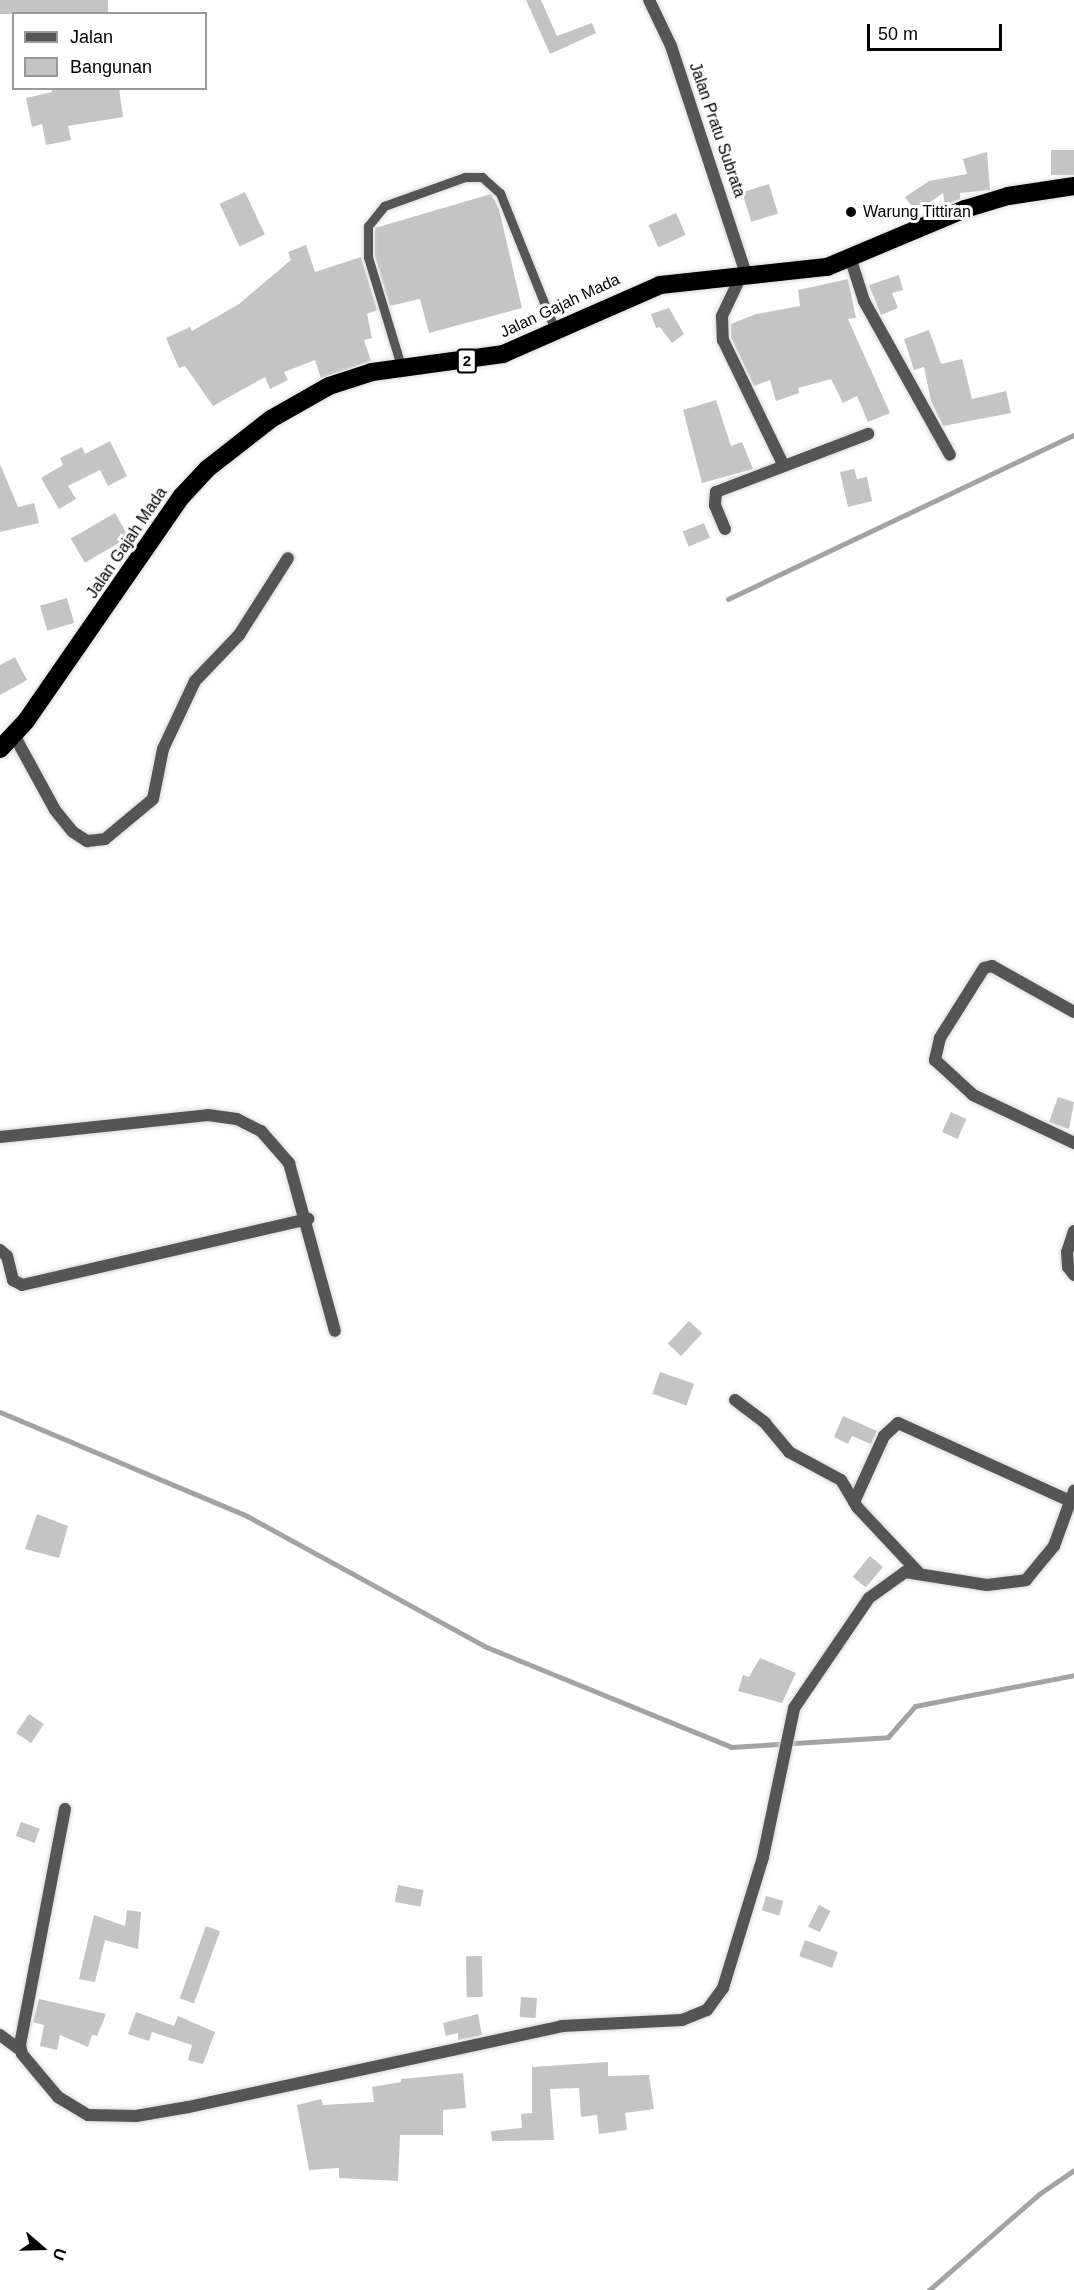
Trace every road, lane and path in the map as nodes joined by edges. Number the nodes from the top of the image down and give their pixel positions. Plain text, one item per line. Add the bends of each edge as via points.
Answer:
1 (649, 0) edge
2 (1074, 186) edge
3 (850, 257) junction
4 (744, 274) junction
5 (556, 332) junction
6 (402, 369) junction
7 (868, 434) dead end
8 (951, 454) dead end
9 (783, 464) junction
10 (725, 529) dead end
11 (288, 558) dead end
12 (14, 735) junction
13 (0, 749) edge
14 (1074, 1012) edge
15 (0, 1137) edge
16 (1074, 1143) edge
17 (308, 1219) junction
18 (1074, 1231) edge
19 (0, 1250) edge
20 (1074, 1275) edge
21 (335, 1331) dead end
22 (735, 1400) dead end
23 (1072, 1496) edge
24 (854, 1502) junction
25 (918, 1572) junction
26 (65, 1809) dead end
27 (0, 2035) edge
28 (21, 2050) junction

1 - 4 street, Jalan Pratu Subrata via 671,46
2 - 3 highway, Jalan Gajah Mada / 2 via 1008,196 965,209
3 - 4 highway, Jalan Gajah Mada / 2 via 809,271
3 - 8 street via 864,301
4 - 5 highway, Jalan Gajah Mada / 2 via 660,285
4 - 9 street via 722,316 723,340
5 - 6 highway, Jalan Gajah Mada / 2 via 503,354
5 - 6 lane via 500,193 482,177 465,177 384,206 368,226 368,257
6 - 12 highway, Jalan Gajah Mada / 2 via 372,372 329,386 271,419 207,469 182,496
7 - 9 street
9 - 10 street via 716,492 715,505
11 - 12 street via 239,634 195,681 163,749 153,799 105,839 87,841 73,832 55,810
12 - 13 highway, Jalan Gajah Mada / 2
14 - 16 street via 992,966 984,968 940,1038 935,1060 973,1095
15 - 17 street via 208,1115 237,1119 276,1143 289,1163
17 - 19 street via 22,1285 14,1280 7,1256
17 - 21 street
18 - 20 street via 1067,1252 1068,1267
22 - 24 street via 765,1423 786,1450 841,1480
23 - 24 street via 898,1423 884,1436
23 - 25 street via 1049,1555 1026,1580 987,1585
24 - 25 street
25 - 28 street via 894,1577 869,1598 800,1696 791,1718 760,1869 729,1975 714,2002 697,2015 552,2027 260,2093 119,2117 74,2109 44,2081
26 - 28 street
27 - 28 street

